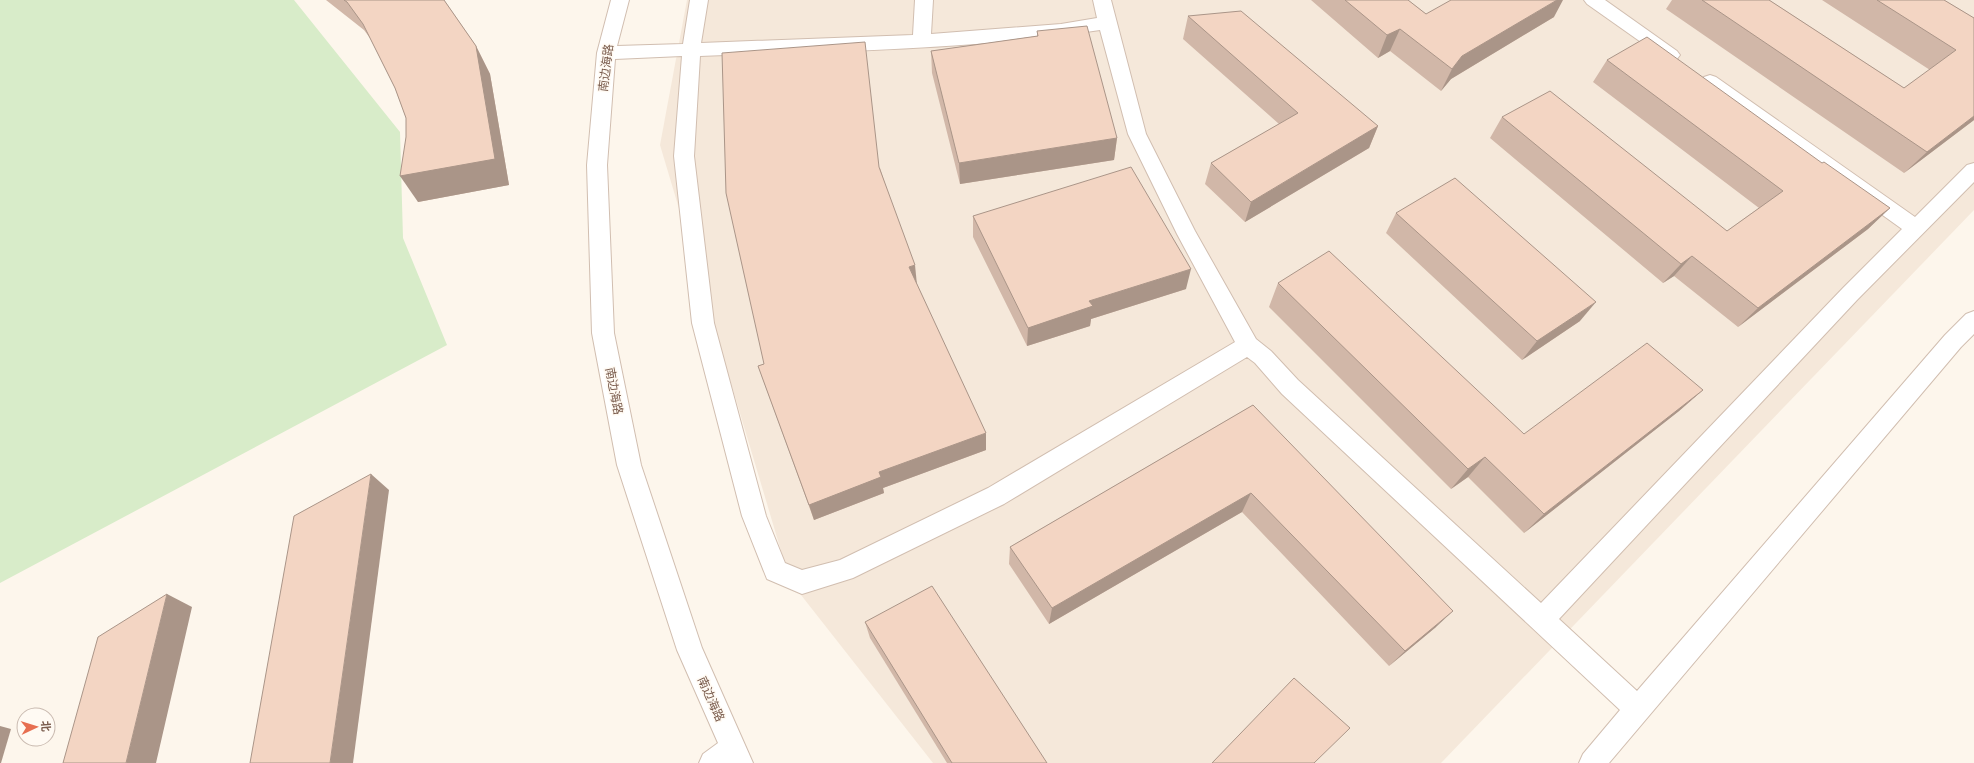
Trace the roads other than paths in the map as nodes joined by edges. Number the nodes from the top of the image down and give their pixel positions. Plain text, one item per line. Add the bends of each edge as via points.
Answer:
1 (620, 0) edge
2 (699, 0) edge
3 (924, 0) edge
4 (1102, 0) edge
5 (1593, 0) edge
6 (1107, 23) junction
7 (922, 41) junction
8 (691, 50) junction
9 (606, 54) junction
10 (1974, 170) edge
11 (1916, 228) junction
12 (1974, 320) edge
13 (1248, 345) junction
14 (1542, 620) junction
15 (1638, 709) junction
16 (728, 758) edge
17 (1592, 763) edge

1 - 9 street, 南边海路
2 - 8 street
3 - 7 street
4 - 6 street
5 - 11 street
6 - 7 street via 1061,30
6 - 13 street via 1137,134 1187,234
7 - 8 street
8 - 9 street
8 - 13 street via 684,156 703,323 754,516 776,571 802,582 844,570 996,496
9 - 16 street, 南边海路 via 597,165 603,333 629,466
10 - 11 street
11 - 14 street via 1850,294
12 - 15 street
13 - 14 street via 1263,357 1301,398
14 - 15 street
15 - 17 street

